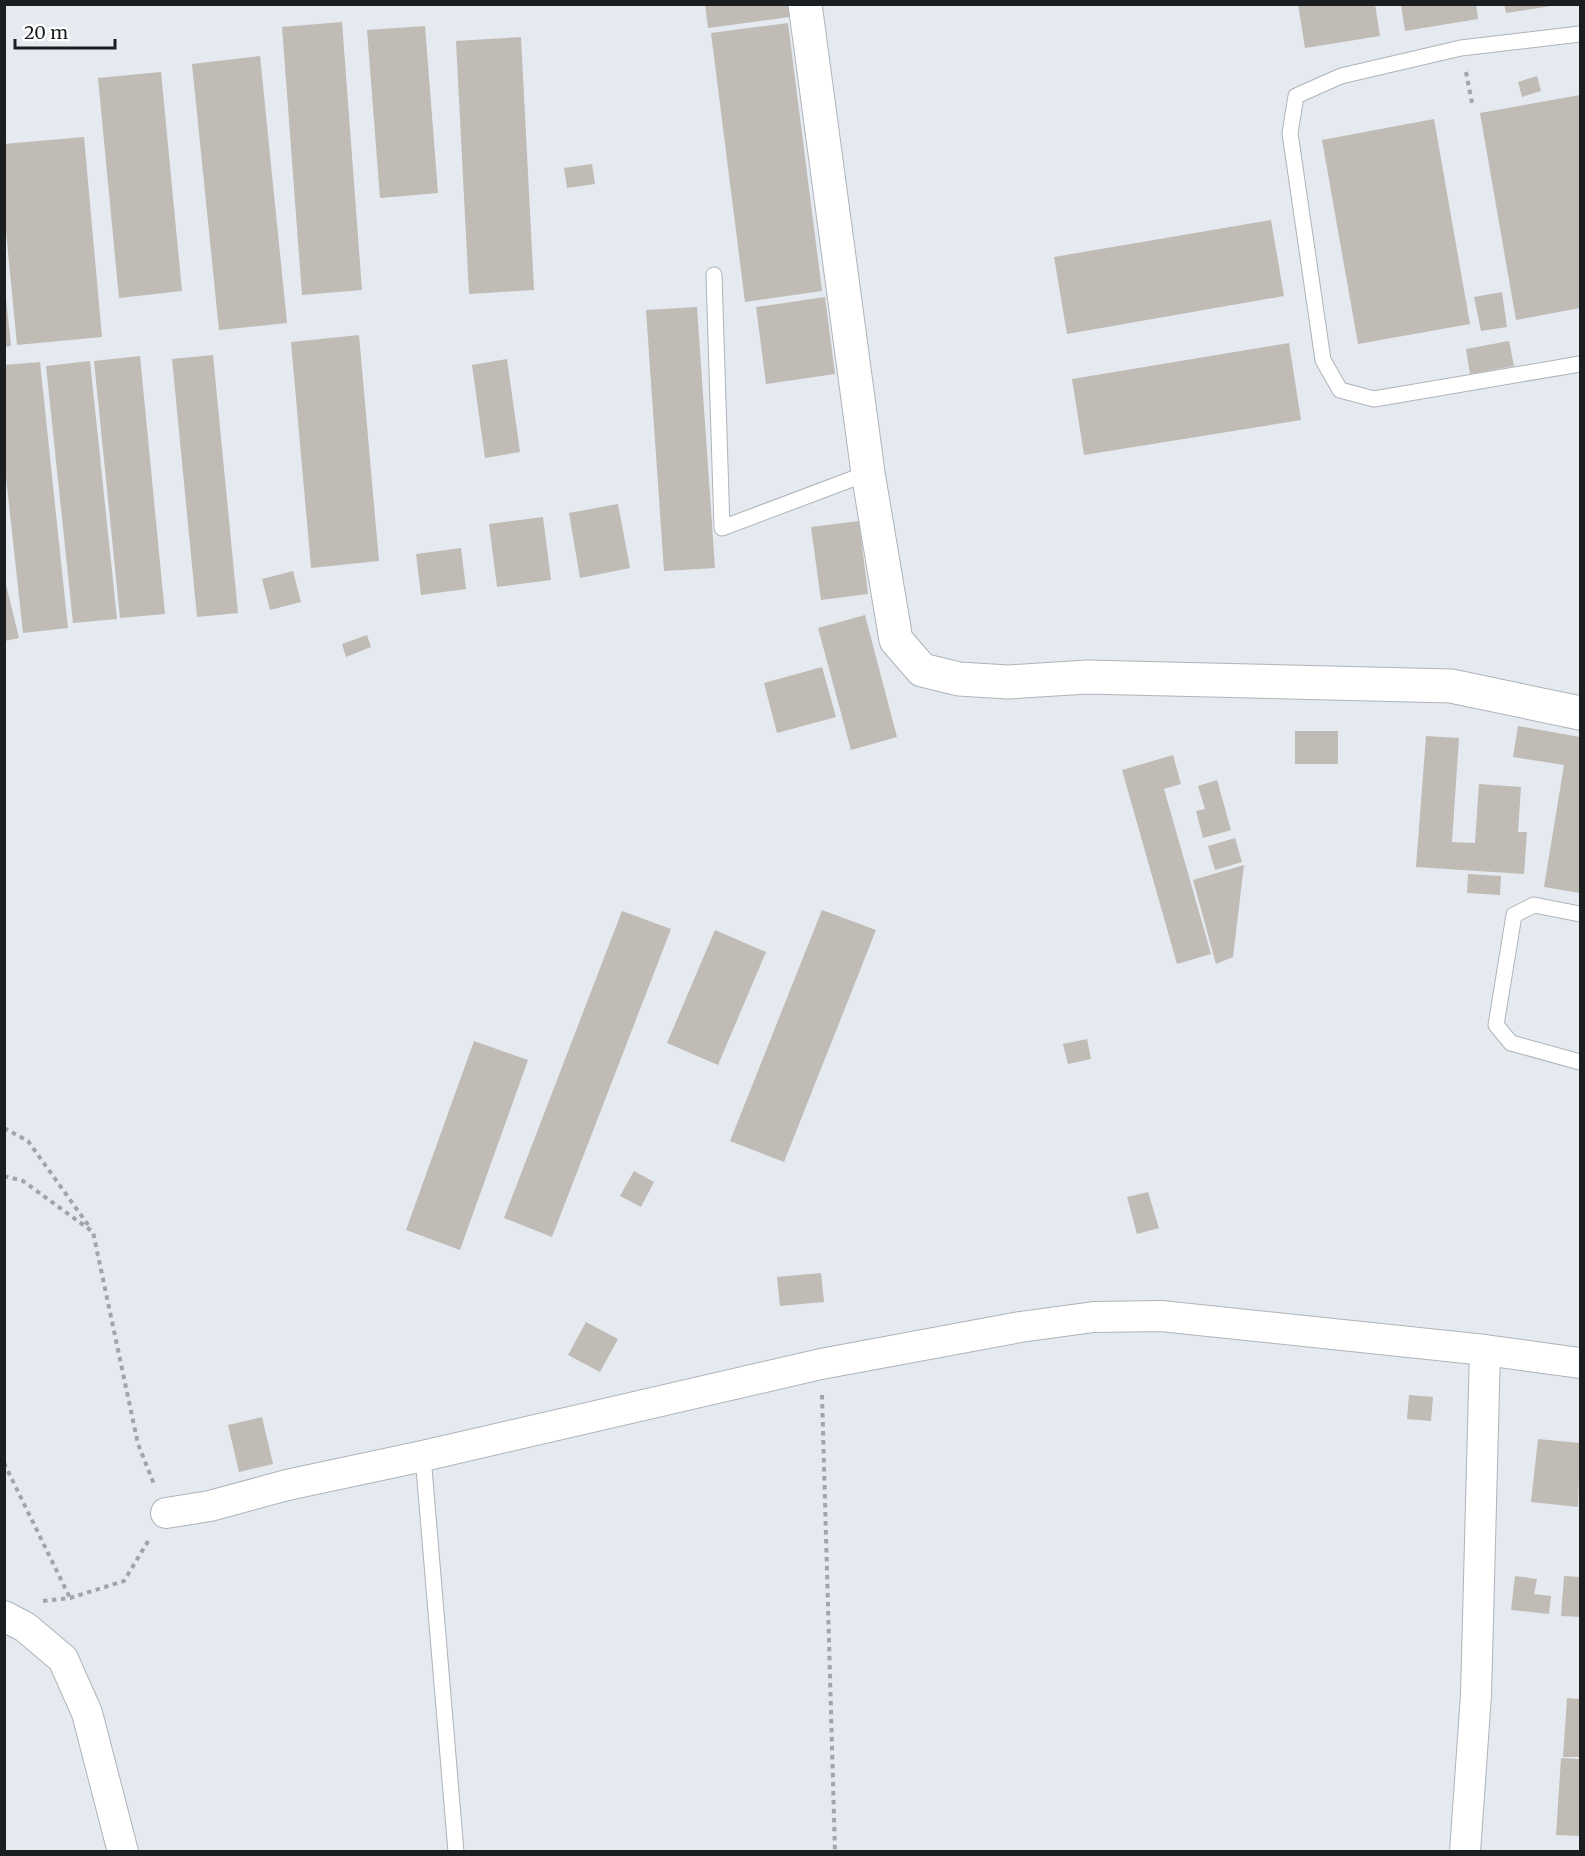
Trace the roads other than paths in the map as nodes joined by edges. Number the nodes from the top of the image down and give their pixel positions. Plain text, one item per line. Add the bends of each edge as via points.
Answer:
1 (806, 4) edge
2 (1581, 34) edge
3 (714, 275) dead end
4 (1581, 364) edge
5 (868, 473) junction
6 (1581, 713) edge
7 (1581, 914) edge
8 (1581, 1062) edge
9 (1485, 1350) junction
10 (1581, 1363) edge
11 (423, 1456) junction
12 (166, 1513) road end
13 (4, 1616) edge
14 (123, 1851) edge
15 (456, 1851) edge
16 (1465, 1851) edge

1 - 5 street
2 - 4 lane via 1461,48 1341,76 1296,96 1290,133 1323,360 1340,390 1374,399
3 - 5 lane via 722,528
5 - 6 street via 896,640 922,670 959,679 1008,682 1087,676 1451,686
7 - 8 lane via 1534,905 1514,915 1497,1024 1511,1043
9 - 10 street
9 - 11 street via 1161,1316 1094,1317 821,1364
9 - 16 street via 1476,1695
11 - 12 street
11 - 15 lane
13 - 14 street via 25,1627 63,1659 87,1713

